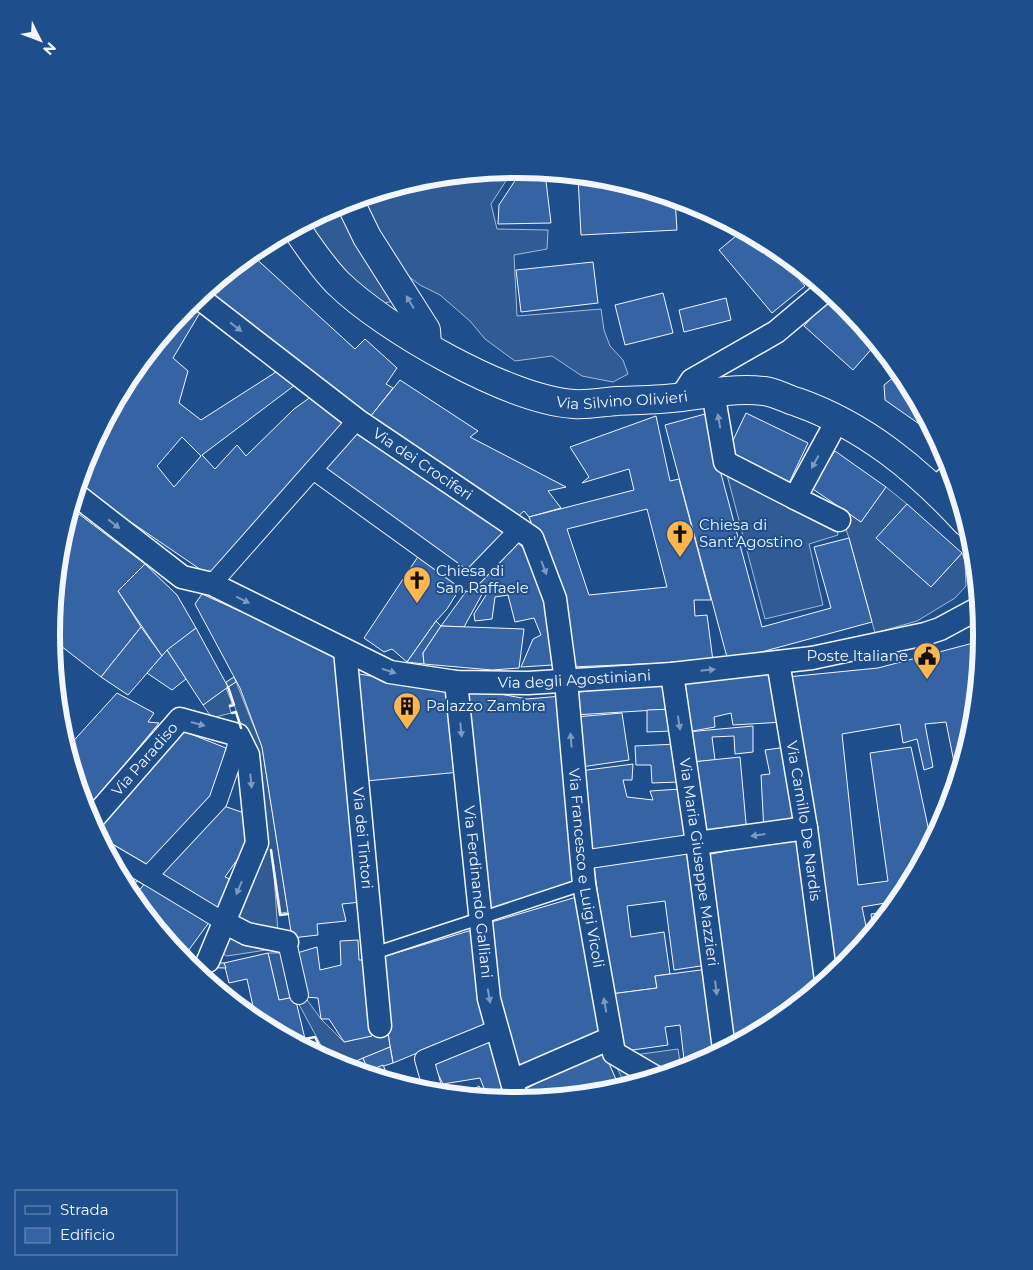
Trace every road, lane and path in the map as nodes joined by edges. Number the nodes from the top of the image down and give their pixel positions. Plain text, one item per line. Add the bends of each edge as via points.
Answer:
1 (353, 209) edge
2 (300, 234) edge
3 (820, 295) edge
4 (205, 302) edge
5 (427, 346) junction
6 (713, 392) junction
7 (681, 397) junction
8 (838, 419) junction
9 (356, 420) junction
10 (313, 470) junction
11 (943, 481) edge
12 (951, 495) edge
13 (81, 498) edge
14 (795, 498) junction
15 (839, 520) dead end
16 (520, 528) junction
17 (212, 584) junction
18 (972, 612) edge
19 (345, 650) junction
20 (778, 662) junction
21 (672, 674) junction
22 (456, 682) junction
23 (566, 682) junction
24 (238, 735) junction
25 (97, 814) edge
26 (806, 828) junction
27 (697, 844) junction
28 (119, 859) edge
29 (582, 860) junction
30 (148, 876) junction
31 (584, 884) junction
32 (479, 919) junction
33 (224, 922) junction
34 (287, 942) joint
35 (372, 954) junction
36 (205, 968) edge
37 (825, 971) edge
38 (299, 995) dead end
39 (380, 1026) dead end
40 (497, 1029) junction
41 (723, 1041) edge
42 (613, 1045) junction
43 (648, 1072) edge
44 (431, 1084) edge
45 (515, 1090) edge

5 -> 1 street via 426,330 367,237
2 - 5 street, Via Silvino Olivieri via 353,297 386,322
3 - 7 street via 776,332 692,380
4 -> 9 street, Via dei Crociferi
5 - 7 street, Via Silvino Olivieri via 482,374 547,399 574,404
6 - 7 street, Via Silvino Olivieri
6 - 8 street, Via Silvino Olivieri via 764,391
14 -> 6 street via 725,462
8 - 11 street, Via Silvino Olivieri
8 -> 14 street
9 - 10 street
9 - 16 street, Via dei Crociferi
10 - 16 street via 468,582
10 - 17 street
11 - 12 street, Via Silvino Olivieri
13 -> 17 street, Via degli Agostiniani via 182,577
14 - 15 street
16 -> 23 street, Via dei Crociferi via 532,538 555,599
17 -> 19 street, Via degli Agostiniani
18 - 20 street, Via degli Agostiniani via 940,629 881,644
19 -> 22 street, Via degli Agostiniani via 390,672
19 - 35 street, Via dei Tintori
21 -> 20 street, Via degli Agostiniani
20 - 26 street, Via Camillo De Nardis
21 - 23 street, Via degli Agostiniani
21 -> 27 street, Via Maria Giuseppe Mazzieri
22 - 23 street, Via degli Agostiniani
22 -> 32 street, Via Ferdinando Galliani
29 -> 23 street, Via Francesco e Luigi Vicoli
25 -> 24 street, Via Paradiso via 180,719
24 - 30 street via 218,801
24 -> 33 street via 248,754 262,842
26 -> 27 street
26 - 37 street, Via Camillo De Nardis
27 - 29 street
27 -> 41 street, Via Maria Giuseppe Mazzieri
28 - 30 street
29 - 31 street, Via Francesco e Luigi Vicoli
30 - 33 street
31 - 32 lane
42 -> 31 street, Via Francesco e Luigi Vicoli
32 - 35 lane
32 -> 40 street, Via Ferdinando Galliani via 489,999
33 - 34 street via 247,934
33 - 36 street
34 - 38 street
35 - 39 street, Via dei Tintori
40 - 44 street via 424,1059
40 - 45 street, Via Ferdinando Galliani
42 - 43 street
42 - 45 street

